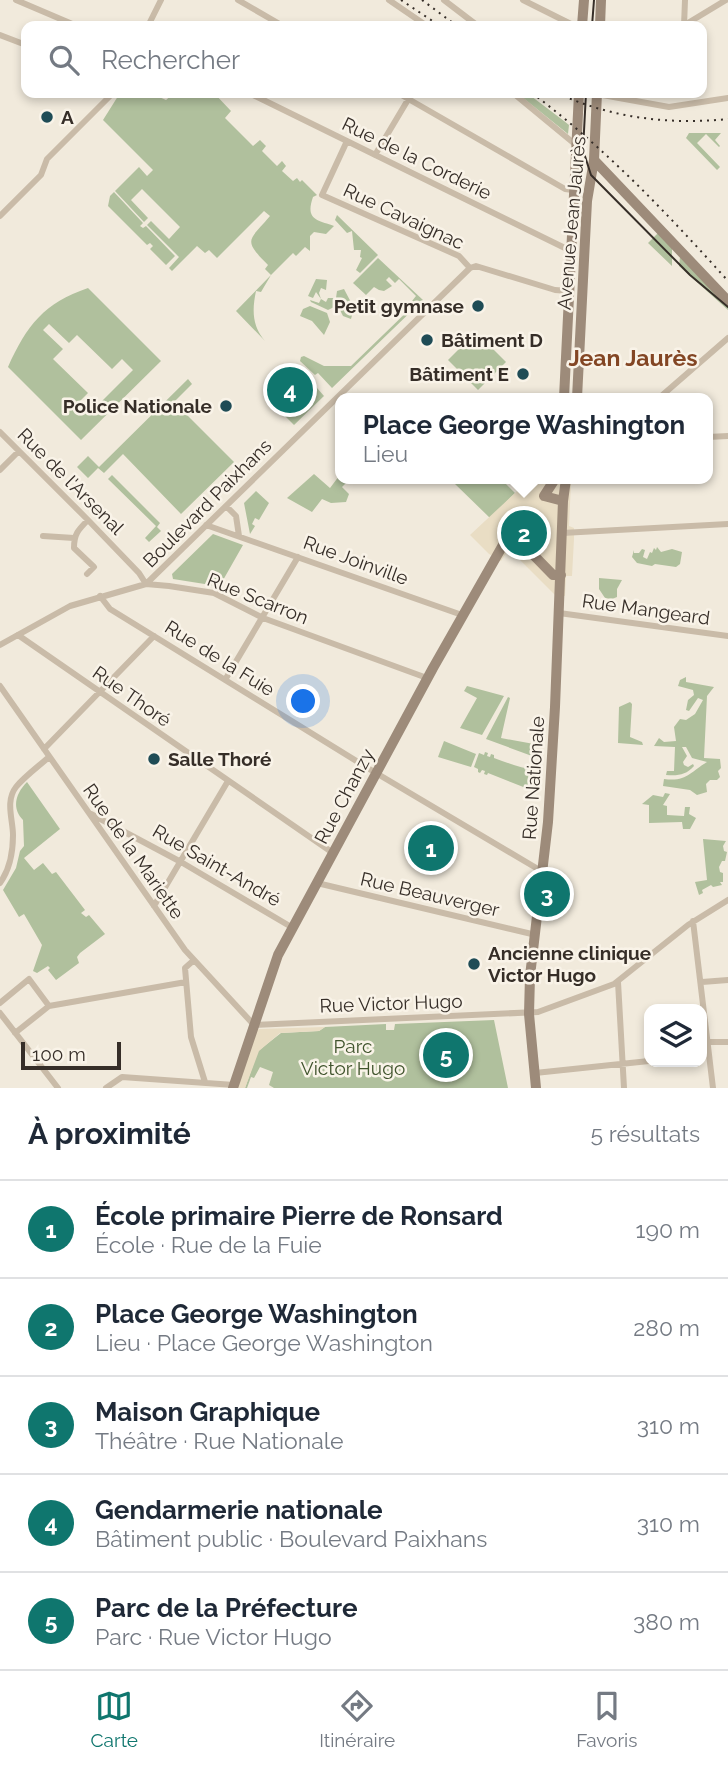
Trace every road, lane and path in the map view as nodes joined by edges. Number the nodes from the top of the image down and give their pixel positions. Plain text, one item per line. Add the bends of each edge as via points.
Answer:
1 (16, 0) edge
2 (161, 0) edge
3 (238, 0) edge
4 (389, 0) edge
5 (444, 0) edge
6 (523, 0) edge
7 (584, 0) edge
8 (601, 0) edge
9 (685, 0) edge
10 (726, 0) edge
11 (64, 21) edge
12 (150, 21) edge
13 (274, 21) edge
14 (420, 21) edge
15 (471, 21) edge
16 (565, 21) edge
17 (584, 21) edge
18 (599, 21) edge
19 (684, 21) edge
20 (692, 21) edge
21 (0, 35) edge
22 (21, 44) edge
23 (108, 98) edge
24 (259, 98) edge
25 (409, 98) edge
26 (413, 98) edge
27 (519, 98) edge
28 (579, 98) edge
29 (597, 98) edge
30 (623, 98) edge
31 (728, 98) edge
32 (347, 141) junction
33 (576, 145) junction
34 (376, 155) junction
35 (593, 165) junction
36 (573, 185) junction
37 (0, 216) edge
38 (572, 224) junction
39 (584, 226) junction
40 (570, 251) junction
41 (470, 268) junction
42 (568, 291) junction
43 (728, 300) edge
44 (728, 338) edge
45 (342, 393) edge
46 (564, 393) edge
47 (577, 393) edge
48 (665, 393) edge
49 (335, 400) edge
50 (0, 432) edge
51 (19, 452) junction
52 (0, 470) edge
53 (552, 484) edge
54 (566, 484) edge
55 (563, 501) junction
56 (226, 506) junction
57 (88, 520) junction
58 (728, 524) edge
59 (206, 525) junction
60 (562, 533) junction
61 (43, 536) dead end
62 (239, 536) junction
63 (74, 538) junction
64 (298, 557) junction
65 (87, 573) dead end
66 (561, 575) junction
67 (146, 584) junction
68 (100, 596) junction
69 (559, 613) junction
70 (462, 615) junction
71 (263, 618) junction
72 (18, 635) junction
73 (154, 636) junction
74 (728, 636) edge
75 (0, 645) edge
76 (427, 678) junction
77 (225, 680) junction
78 (2, 692) edge
79 (100, 693) junction
80 (44, 749) junction
81 (49, 757) junction
82 (376, 774) junction
83 (228, 781) junction
84 (87, 811) junction
85 (333, 853) junction
86 (181, 862) junction
87 (543, 872) junction
88 (0, 883) edge
89 (317, 883) junction
90 (728, 900) edge
91 (154, 906) junction
92 (693, 921) junction
93 (293, 928) junction
94 (536, 935) junction
95 (194, 960) junction
96 (728, 980) edge
97 (186, 982) junction
98 (618, 982) junction
99 (702, 982) junction
100 (0, 1003) edge
101 (50, 1006) junction
102 (0, 1013) edge
103 (529, 1014) junction
104 (3, 1021) edge
105 (254, 1025) junction
106 (15, 1033) junction
107 (708, 1042) junction
108 (728, 1042) edge
109 (644, 1062) edge
110 (623, 1064) junction
111 (535, 1073) junction
112 (117, 1080) junction
113 (205, 1082) junction
114 (234, 1086) edge
115 (122, 1087) edge
116 (58, 1088) edge
117 (106, 1088) edge
118 (536, 1088) edge
119 (624, 1088) edge
120 (713, 1088) edge

1 - 11 street
2 - 12 street
3 - 13 street
4 - 14 street
5 - 15 street
6 - 16 street
7 - 17 main road
8 - 18 main road
9 - 19 street
10 - 20 street
21 - 22 street
23 - 37 street via 47,159 41,175
24 - 32 street, Rue de la Corderie
25 - 34 street
26 - 36 street via 565,190
27 - 33 street
28 - 33 main road, Avenue Jean Jaurès
29 - 35 main road, Avenue Jean Jaurès
30 - 31 street via 669,107
32 - 34 street, Rue de la Corderie
32 - 41 street, Rue Cavaignac via 322,195 460,256
33 - 36 main road, Avenue Jean Jaurès
34 - 40 street, Rue de la Corderie
35 - 36 main road
35 - 39 main road, Avenue Jean Jaurès
35 - 43 main road
36 - 38 main road, Avenue Jean Jaurès
38 - 39 street
38 - 40 main road, Avenue Jean Jaurès
39 - 47 main road, Avenue Jean Jaurès
40 - 42 main road, Avenue Jean Jaurès
41 - 42 street, Rue Cavaignac
41 - 45 street, Boulevard Paixhans
42 - 46 main road, Avenue Jean Jaurès
44 - 48 street
49 - 56 street, Boulevard Paixhans
50 - 51 street, Rue de l'Arsenal
51 - 52 street
51 - 57 street, Rue de l'Arsenal
53 - 55 main road via 544,496
54 - 55 main road, Rue Nationale
55 - 60 main road, Rue Nationale
56 - 59 street, Boulevard Paixhans
56 - 62 street via 236,516
57 - 63 street
57 - 67 street, Rue de l'Arsenal
58 - 60 street
59 - 62 street, Rue Joinville
59 - 67 street, Boulevard Paixhans
60 - 66 main road, Rue Nationale
61 - 63 street
62 - 64 street, Rue Joinville
63 - 65 street via 74,548 94,567
64 - 70 street, Rue Joinville
64 - 71 street
66 - 69 main road, Rue Nationale
66 - 70 main road, Rue Chanzy via 554,575 512,533
67 - 68 street, Rue Scarron
67 - 71 street, Rue Scarron via 214,593
68 - 72 street, Rue Scarron via 70,606
68 - 73 street, Rue de la Fuie via 107,607
69 - 74 street, Rue Mangeard
69 - 87 main road, Rue Nationale
70 - 76 main road, Rue Chanzy
71 - 76 street, Rue Scarron
71 - 77 street
72 - 75 street, Rue Scarron
72 - 79 street, Rue Thoré
73 - 77 street, Rue de la Fuie
73 - 79 street
76 - 82 main road, Rue Chanzy
77 - 82 street, Rue de la Fuie
78 - 80 street, Rue de la Mariette
79 - 80 street
79 - 83 street, Rue Thoré
80 - 81 street, Rue de la Mariette
81 - 84 street, Rue de la Mariette
81 - 88 street via 15,788 10,806 11,856
82 - 85 main road, Rue Chanzy
82 - 87 street, Rue de la Fuie
83 - 85 street, Rue Thoré
83 - 86 street
84 - 86 street, Rue Saint-André
84 - 91 street, Rue de la Mariette
85 - 89 main road, Rue Chanzy
86 - 91 street
86 - 93 street, Rue Saint-André
87 - 94 main road, Rue Nationale
89 - 93 main road, Rue Chanzy
89 - 94 street, Rue Beauverger
90 - 92 street, Rue Victor Hugo
91 - 95 street, Rue de la Mariette
92 - 98 street, Rue Victor Hugo
92 - 99 street
93 - 105 main road, Rue Chanzy via 278,955
94 - 103 main road, Rue Nationale
95 - 97 street via 185,968
95 - 105 street, Rue de la Mariette
96 - 99 street
97 - 101 street
97 - 113 street via 191,1037
98 - 103 street, Rue Victor Hugo
98 - 110 street
99 - 107 street
100 - 101 street via 29,979
101 - 106 street
102 - 104 street
103 - 105 street, Rue Victor Hugo
103 - 111 main road, Rue Nationale
104 - 106 street
105 - 114 main road, Rue Chanzy
106 - 116 street
107 - 108 street
107 - 120 street
109 - 110 street
110 - 111 street
110 - 119 street
111 - 118 main road, Rue Nationale
112 - 113 street
112 - 115 street
112 - 117 street
113 - 114 street

